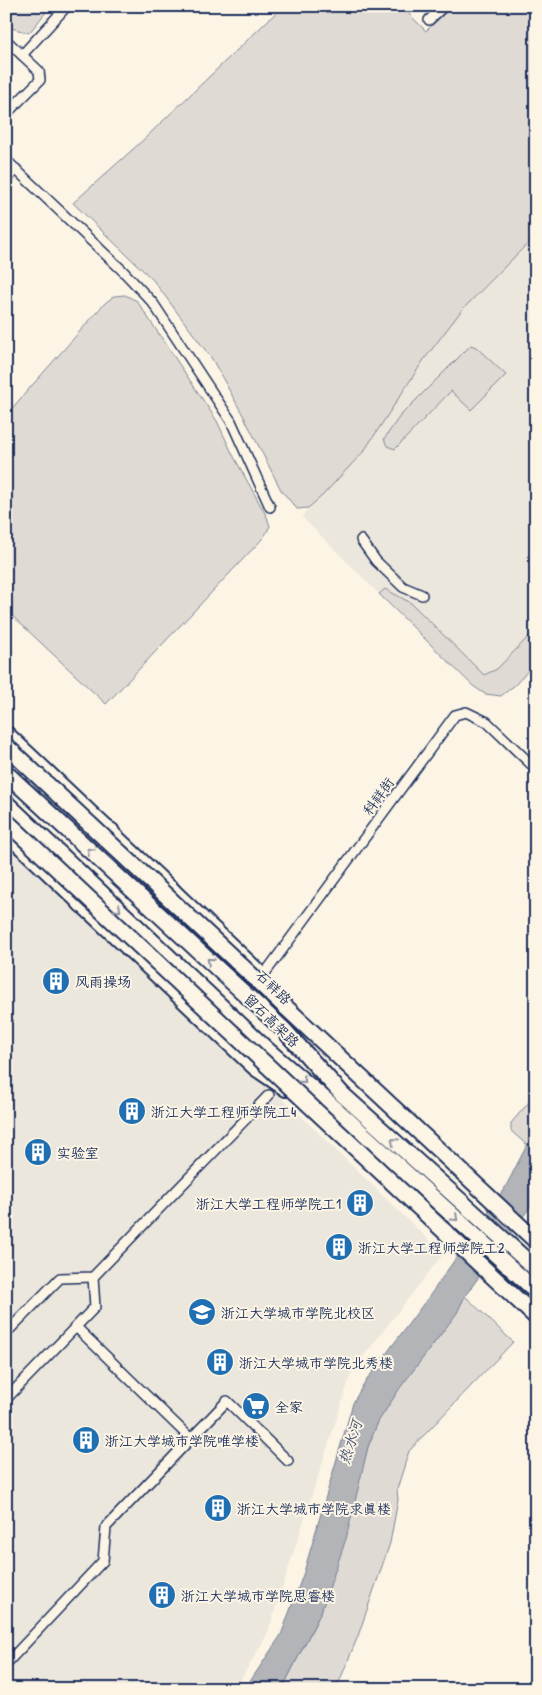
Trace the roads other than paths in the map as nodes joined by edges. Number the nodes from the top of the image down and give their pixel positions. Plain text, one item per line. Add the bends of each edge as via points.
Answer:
1 (67, 6) edge
2 (444, 6) edge
3 (429, 20) dead end
4 (6, 40) edge
5 (22, 55) junction
6 (6, 114) edge
7 (6, 160) edge
8 (16, 169) junction
9 (6, 180) edge
10 (270, 507) dead end
11 (361, 540) dead end
12 (422, 595) dead end
13 (6, 733) edge
14 (6, 746) edge
15 (6, 762) edge
16 (536, 769) edge
17 (6, 773) edge
18 (6, 803) edge
19 (6, 820) edge
20 (111, 831) junction
21 (6, 833) edge
22 (171, 889) junction
23 (82, 905) junction
24 (129, 949) junction
25 (263, 976) junction
26 (284, 1030) junction
27 (266, 1049) junction
28 (269, 1095) dead end
29 (535, 1244) edge
30 (536, 1269) edge
31 (93, 1277) junction
32 (536, 1292) edge
33 (536, 1313) edge
34 (536, 1317) edge
35 (76, 1327) junction
36 (6, 1333) edge
37 (6, 1399) edge
38 (190, 1438) junction
39 (288, 1461) dead end
40 (6, 1664) edge

1 - 5 street
2 - 3 street
4 - 5 street
5 - 6 street via 39,71 40,80
7 - 8 street
8 - 9 street
8 - 10 street via 153,302 230,421
11 - 12 street via 376,561 403,587
13 - 20 main road, 石祥路
14 - 29 highway, 留石高架路, bridge
15 - 20 highway via 34,786
16 - 25 street, 科祥街 via 486,722 466,712 455,715
26 -> 17 highway, 留石高架路
18 -> 27 highway, 留石高架路
19 - 23 highway
19 - 34 highway, bridge
20 - 22 main road, 石祥路
21 - 23 main road
22 - 25 main road, 石祥路
22 - 26 highway
23 - 24 main road
24 - 27 highway via 169,968 210,1006
24 - 33 main road, bridge via 255,1068 325,1117
25 - 29 main road, 石祥路 via 304,1016 346,1072
30 -> 26 highway, 留石高架路 via 342,1094
27 -> 32 highway, 留石高架路
28 - 31 street
31 - 35 street via 95,1307
31 - 36 street via 60,1278
35 - 37 street
35 - 38 street
38 - 39 street via 227,1401
38 - 40 street via 106,1527 104,1561

